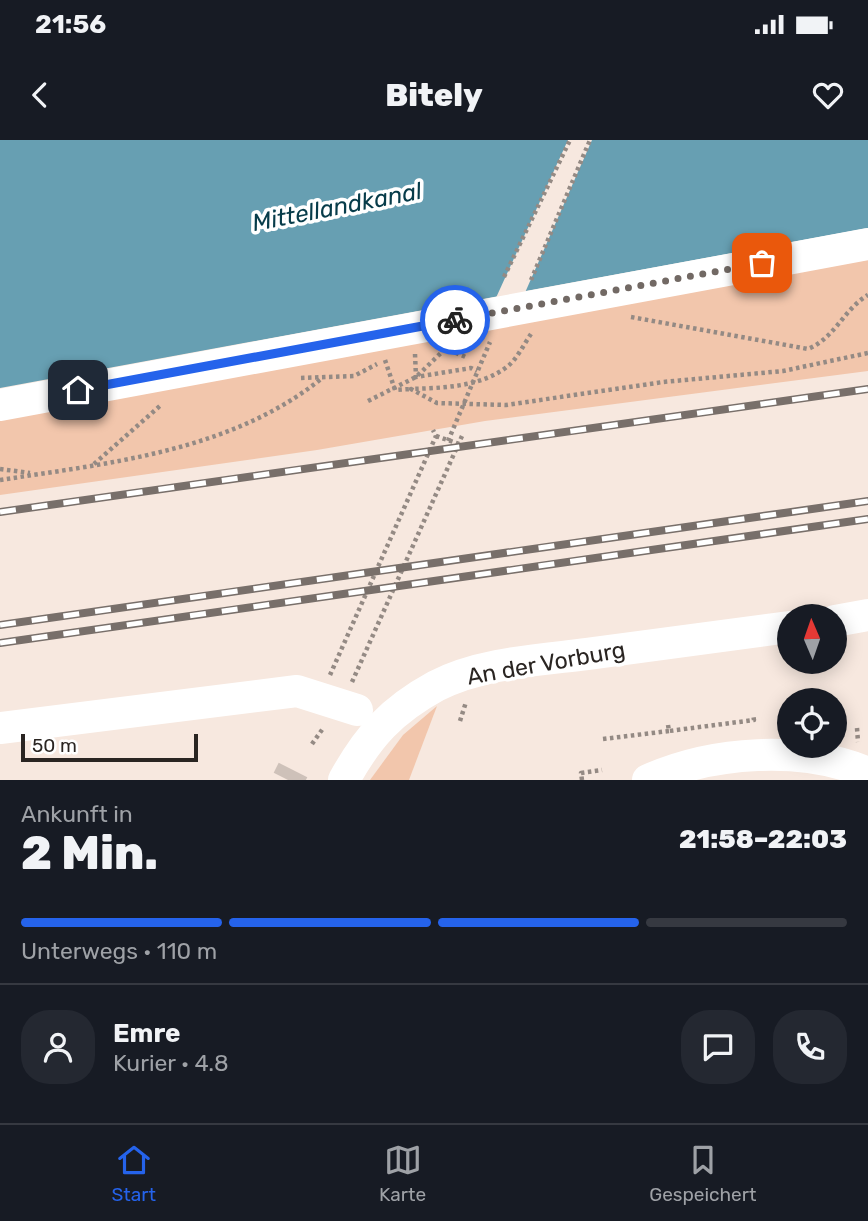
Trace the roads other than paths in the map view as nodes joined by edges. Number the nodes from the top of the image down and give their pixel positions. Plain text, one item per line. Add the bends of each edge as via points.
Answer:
1 (868, 244) edge
2 (0, 405) edge
3 (868, 615) edge
4 (847, 619) edge
5 (777, 629) edge
6 (354, 711) junction
7 (225, 720) dead end
8 (0, 728) edge
9 (858, 754) edge
10 (344, 780) edge
11 (648, 780) edge

1 - 2 street
3 - 4 street
5 - 6 street, An der Vorburg via 528,662 477,672 439,685 407,703
6 - 7 street via 329,706
6 - 8 street via 297,691
6 - 10 street, An der Vorburg
9 - 11 street via 714,754

